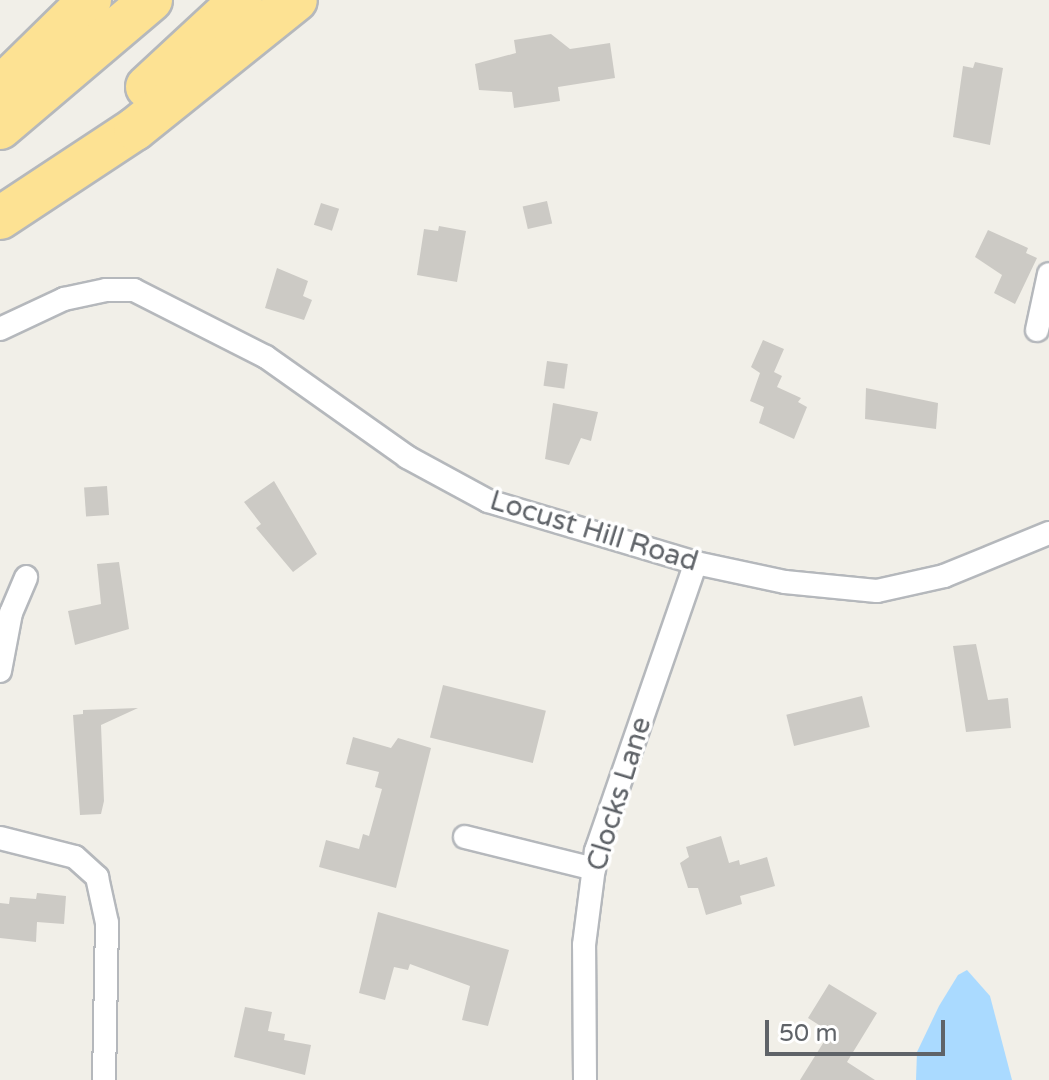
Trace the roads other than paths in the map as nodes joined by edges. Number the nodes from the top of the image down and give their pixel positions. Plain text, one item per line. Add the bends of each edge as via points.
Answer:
1 (90, 0) edge
2 (151, 0) edge
3 (241, 0) edge
4 (296, 0) edge
5 (0, 88) edge
6 (0, 128) edge
7 (0, 207) edge
8 (0, 218) edge
9 (1049, 274) edge
10 (0, 329) edge
11 (1037, 330) dead end
12 (1049, 533) edge
13 (696, 563) junction
14 (26, 577) dead end
15 (0, 671) edge
16 (465, 837) dead end
17 (0, 838) edge
18 (594, 869) junction
19 (104, 1080) edge
20 (585, 1080) edge

1 - 5 highway
2 - 6 highway
3 - 7 highway via 120,111
4 - 8 highway via 135,129
9 - 11 street
10 - 13 street, Locust Hill Road via 64,299 134,290 266,357 407,457 488,501
12 - 13 street, Locust Hill Road via 944,576 877,591 785,582
13 - 18 street, Clocks Lane via 605,822
14 - 15 street via 11,613
16 - 18 street
17 - 19 street via 75,857 97,877 107,923
18 - 20 street, Clocks Lane via 584,945

